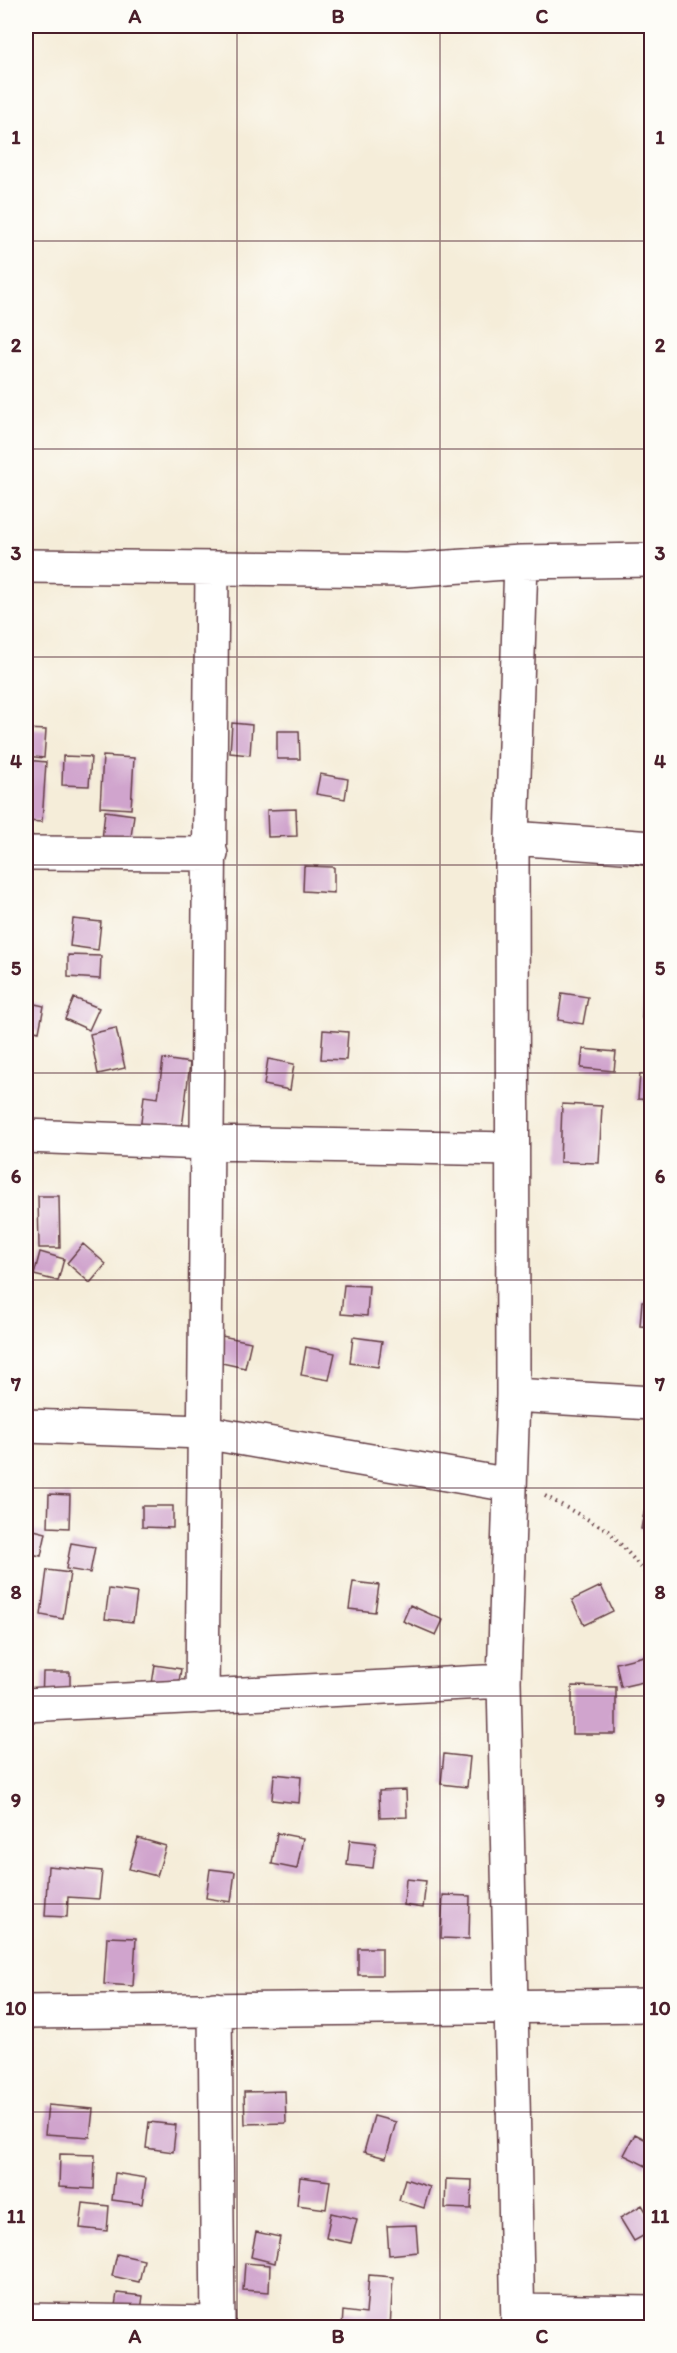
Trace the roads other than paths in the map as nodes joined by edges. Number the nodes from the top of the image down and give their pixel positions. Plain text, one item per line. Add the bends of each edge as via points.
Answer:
1 (651, 560) edge
2 (521, 562) junction
3 (26, 566) edge
4 (212, 569) junction
5 (512, 838) junction
6 (651, 848) edge
7 (26, 853) edge
8 (211, 854) junction
9 (26, 1136) edge
10 (206, 1143) junction
11 (511, 1149) junction
12 (513, 1395) junction
13 (651, 1403) edge
14 (26, 1426) edge
15 (204, 1432) junction
16 (510, 1485) junction
17 (504, 1681) junction
18 (202, 1697) junction
19 (26, 1705) edge
20 (651, 2005) edge
21 (512, 2006) junction
22 (215, 2009) junction
23 (26, 2012) edge
24 (651, 2313) edge
25 (26, 2319) edge
26 (518, 2319) edge
27 (218, 2326) edge

1 - 2 street
2 - 4 street via 407,570
2 - 5 street
3 - 4 street
4 - 8 street
5 - 6 street
5 - 11 street
7 - 8 street
8 - 10 street
9 - 10 street
10 - 11 street
10 - 15 street
11 - 12 street
12 - 13 street
12 - 16 street
14 - 15 street
15 - 16 street
15 - 18 street
16 - 17 street
17 - 18 street
17 - 21 street
18 - 19 street
20 - 21 street
21 - 22 street
21 - 26 street
22 - 23 street
22 - 27 street
24 - 26 street
25 - 27 street

